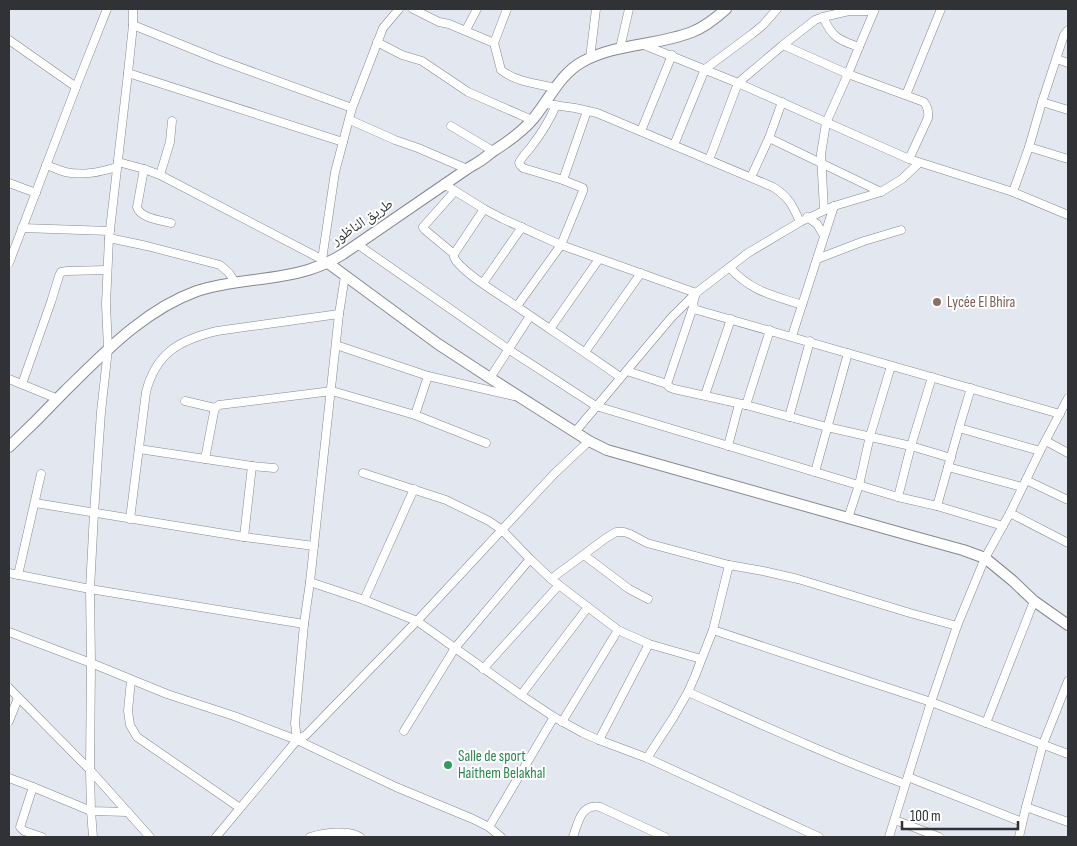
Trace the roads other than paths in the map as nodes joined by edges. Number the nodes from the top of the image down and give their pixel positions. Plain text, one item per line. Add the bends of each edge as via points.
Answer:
1 (107, 9) edge
2 (133, 9) edge
3 (399, 9) edge
4 (413, 9) edge
5 (434, 9) edge
6 (477, 9) edge
7 (507, 9) edge
8 (596, 9) edge
9 (629, 9) edge
10 (726, 9) edge
11 (777, 9) edge
12 (941, 9) edge
13 (875, 10) edge
14 (823, 17) junction
15 (430, 18) junction
16 (133, 24) junction
17 (466, 30) junction
18 (1068, 30) edge
19 (9, 40) edge
20 (377, 42) junction
21 (494, 42) junction
22 (644, 44) junction
23 (783, 45) junction
24 (859, 47) junction
25 (620, 48) junction
26 (672, 56) junction
27 (590, 58) junction
28 (1057, 59) junction
29 (1068, 63) edge
30 (705, 69) junction
31 (128, 73) junction
32 (848, 74) junction
33 (738, 83) junction
34 (76, 87) junction
35 (556, 88) junction
36 (906, 95) junction
37 (782, 102) junction
38 (1042, 102) junction
39 (551, 105) junction
40 (352, 108) junction
41 (1068, 110) edge
42 (587, 111) junction
43 (350, 120) junction
44 (532, 120) junction
45 (172, 121) dead end
46 (826, 123) junction
47 (451, 126) dead end
48 (641, 132) junction
49 (769, 138) junction
50 (343, 142) junction
51 (674, 145) junction
52 (1029, 147) junction
53 (493, 151) junction
54 (909, 159) junction
55 (1068, 159) edge
56 (709, 160) junction
57 (919, 163) junction
58 (822, 164) junction
59 (46, 165) junction
60 (118, 165) junction
61 (144, 169) junction
62 (467, 169) junction
63 (160, 175) junction
64 (751, 177) junction
65 (562, 180) junction
66 (9, 184) edge
67 (444, 184) junction
68 (455, 191) junction
69 (881, 192) junction
70 (1013, 192) junction
71 (36, 193) junction
72 (834, 206) junction
73 (484, 208) junction
74 (824, 210) junction
75 (1068, 216) edge
76 (807, 217) junction
77 (800, 222) junction
78 (171, 223) dead end
79 (522, 227) junction
80 (22, 228) junction
81 (901, 230) dead end
82 (110, 235) junction
83 (824, 236) junction
84 (12, 243) edge
85 (357, 244) junction
86 (560, 245) junction
87 (454, 254) junction
88 (600, 259) junction
89 (817, 259) junction
90 (325, 261) junction
91 (9, 263) edge
92 (730, 268) junction
93 (107, 270) junction
94 (640, 273) junction
95 (345, 276) junction
96 (235, 282) junction
97 (483, 284) junction
98 (696, 293) junction
99 (802, 305) junction
100 (517, 306) junction
101 (693, 308) junction
102 (340, 314) junction
103 (530, 316) junction
104 (731, 319) junction
105 (550, 329) junction
106 (770, 330) junction
107 (792, 336) junction
108 (810, 341) junction
109 (336, 345) junction
110 (108, 348) junction
111 (508, 349) junction
112 (585, 352) junction
113 (848, 353) junction
114 (890, 366) junction
115 (626, 371) junction
116 (428, 376) junction
117 (620, 377) junction
118 (932, 377) junction
119 (490, 378) junction
120 (9, 379) edge
121 (22, 384) junction
122 (667, 384) junction
123 (971, 388) junction
124 (332, 391) junction
125 (706, 395) junction
126 (522, 398) junction
127 (1068, 398) edge
128 (58, 399) junction
129 (185, 402) dead end
130 (742, 404) junction
131 (596, 406) junction
132 (215, 408) junction
133 (1064, 412) edge
134 (415, 415) junction
135 (789, 417) junction
136 (827, 427) junction
137 (958, 428) junction
138 (575, 432) junction
139 (870, 436) junction
140 (589, 441) junction
141 (1046, 442) junction
142 (486, 443) dead end
143 (728, 446) junction
144 (911, 446) junction
145 (9, 447) edge
146 (139, 449) junction
147 (1040, 451) junction
148 (1068, 453) edge
149 (951, 458) junction
150 (205, 459) junction
151 (252, 466) junction
152 (948, 467) junction
153 (274, 468) dead end
154 (815, 472) junction
155 (363, 473) dead end
156 (42, 474) dead end
157 (1026, 480) junction
158 (859, 485) junction
159 (1022, 487) junction
160 (414, 489) junction
161 (898, 497) junction
162 (1068, 500) edge
163 (35, 503) junction
164 (937, 506) junction
165 (94, 513) junction
166 (1010, 513) junction
167 (848, 518) junction
168 (130, 519) junction
169 (1003, 526) junction
170 (502, 530) junction
171 (244, 537) junction
172 (1068, 543) edge
173 (314, 546) junction
174 (584, 555) junction
175 (985, 558) junction
176 (530, 559) junction
177 (729, 565) junction
178 (9, 573) edge
179 (18, 575) junction
180 (551, 579) junction
181 (310, 582) junction
182 (559, 585) junction
183 (90, 589) junction
184 (648, 599) dead end
185 (364, 600) junction
186 (1034, 601) junction
187 (588, 607) junction
188 (417, 621) junction
189 (304, 624) junction
190 (1068, 625) edge
191 (957, 626) junction
192 (618, 630) junction
193 (713, 630) junction
194 (9, 632) edge
195 (650, 644) junction
196 (455, 648) junction
197 (701, 659) junction
198 (91, 663) junction
199 (483, 669) junction
200 (131, 680) junction
201 (1068, 681) edge
202 (9, 688) edge
203 (688, 692) junction
204 (521, 695) junction
205 (18, 698) junction
206 (931, 702) junction
207 (554, 717) junction
208 (9, 721) edge
209 (562, 722) junction
210 (986, 723) junction
211 (404, 730) dead end
212 (297, 740) junction
213 (599, 740) junction
214 (1042, 744) junction
215 (1068, 754) edge
216 (647, 758) junction
217 (90, 770) junction
218 (9, 778) edge
219 (907, 781) junction
220 (33, 787) junction
221 (1026, 806) junction
222 (240, 808) junction
223 (91, 811) junction
224 (127, 812) junction
225 (895, 820) junction
226 (1022, 822) junction
227 (1068, 822) edge
228 (489, 827) junction
229 (42, 837) edge
230 (93, 837) edge
231 (150, 837) edge
232 (216, 837) edge
233 (310, 837) edge
234 (360, 837) edge
235 (501, 837) edge
236 (573, 837) edge
237 (665, 837) edge
238 (819, 837) edge
239 (889, 837) edge
240 (939, 837) edge
241 (1019, 837) edge

1 - 34 street
2 - 16 street
3 - 20 street via 383,28
4 - 15 street
5 - 15 street
6 - 17 street
7 - 21 street
8 - 27 street
9 - 25 street
10 - 22 street, طريق الناظور via 694,32
11 - 30 street via 763,25
12 - 36 street
13 - 14 street
13 - 24 street
14 - 23 street
14 - 24 street via 838,39
15 - 17 street
16 - 31 street
16 - 40 street via 217,59
17 - 21 street
18 - 28 street
19 - 34 street
20 - 40 street
20 - 44 street via 422,60 468,92
21 - 35 street via 499,66 505,73
22 - 25 street, طريق الناظور
22 - 26 street
23 - 32 street
23 - 33 street
24 - 32 street
25 - 27 street, طريق الناظور
26 - 30 street
26 - 48 street
27 - 35 street, طريق الناظور via 574,67
28 - 29 street
28 - 38 street
30 - 33 street
30 - 51 street
31 - 50 street
31 - 60 street
32 - 36 street
32 - 46 street
33 - 37 street
33 - 56 street
34 - 59 street
35 - 39 street, طريق الناظور
36 - 54 street via 924,102 929,111
37 - 46 street
37 - 49 street
38 - 41 street
38 - 52 street
39 - 42 street
39 - 44 street, طريق الناظور
39 - 65 street via 552,115 519,163 524,168
40 - 43 street
42 - 48 street
42 - 65 street
43 - 50 street
43 - 62 street
44 - 53 street, طريق الناظور
45 - 63 street via 170,142
46 - 54 street
46 - 58 street
47 - 53 street
48 - 51 street
49 - 58 street
49 - 64 street
50 - 90 street
51 - 56 street
52 - 55 street
52 - 70 street
53 - 62 street, طريق الناظور
54 - 57 street
56 - 64 street
57 - 69 street
57 - 70 street
58 - 69 street
58 - 74 street
59 - 60 street via 82,174
59 - 71 street
60 - 61 street
60 - 82 street
61 - 63 street
61 - 78 street via 138,211
62 - 67 street, طريق الناظور
63 - 90 street
64 - 77 street via 780,192 791,202
65 - 86 street via 584,191
66 - 71 street
67 - 68 street
67 - 85 street, طريق الناظور
68 - 73 street
68 - 87 street via 423,227
69 - 72 street
70 - 75 street
71 - 80 street
72 - 74 street
72 - 83 street
73 - 79 street
73 - 87 street
74 - 76 street
76 - 77 street
76 - 83 street via 817,224
77 - 92 street via 748,253
79 - 86 street
79 - 97 street
80 - 82 street
80 - 84 street
81 - 89 street
82 - 93 street
82 - 96 street via 220,265
83 - 89 street
84 - 91 street
85 - 90 street, طريق الناظور
85 - 111 street
86 - 88 street
86 - 100 street
87 - 97 street via 458,265
88 - 94 street
88 - 105 street
89 - 99 street
90 - 95 street
90 - 96 street, طريق الناظور via 300,272
92 - 98 street
92 - 99 street via 757,290
93 - 110 street
93 - 121 street via 61,272
94 - 98 street
94 - 112 street
95 - 102 street
95 - 119 street
96 - 110 street, طريق الناظور via 196,292 162,307
97 - 100 street
98 - 101 street
98 - 115 street
99 - 107 street
100 - 103 street
101 - 104 street
101 - 122 street
102 - 109 street
102 - 146 street via 217,331 175,347 164,355 149,378
103 - 105 street
103 - 111 street
104 - 106 street
104 - 125 street
105 - 112 street
106 - 107 street
106 - 130 street
107 - 108 street
108 - 113 street
108 - 135 street
109 - 116 street
109 - 124 street
110 - 128 street, طريق الناظور
110 - 165 street
111 - 119 street
111 - 131 street
112 - 117 street
113 - 114 street
113 - 136 street
114 - 118 street
114 - 139 street
115 - 117 street
115 - 122 street
116 - 126 street
116 - 134 street
117 - 131 street
118 - 123 street
118 - 144 street
119 - 126 street
120 - 121 street
121 - 128 street
122 - 125 street via 674,389
123 - 133 street
123 - 137 street
124 - 132 street via 218,405
124 - 134 street
124 - 173 street
125 - 130 street
126 - 138 street
127 - 133 street
128 - 145 street, طريق الناظور
129 - 132 street
130 - 135 street
130 - 143 street
131 - 138 street
131 - 143 street
132 - 150 street
133 - 141 street
134 - 142 street
135 - 136 street
136 - 139 street
136 - 154 street
137 - 147 street
137 - 149 street
138 - 140 street
139 - 144 street
139 - 158 street
140 - 167 street via 622,455
140 - 170 street
141 - 147 street
141 - 148 street
143 - 154 street
144 - 149 street
144 - 161 street
146 - 150 street
146 - 168 street
147 - 157 street
149 - 152 street
150 - 151 street
151 - 153 street
151 - 171 street
152 - 159 street
152 - 164 street
154 - 158 street
155 - 160 street
156 - 163 street
157 - 159 street
157 - 162 street
158 - 161 street
158 - 167 street
159 - 166 street
160 - 170 street via 468,510
160 - 185 street
161 - 164 street
163 - 165 street
163 - 179 street
164 - 169 street
165 - 168 street
165 - 183 street
166 - 169 street
166 - 172 street
167 - 175 street
168 - 171 street
169 - 175 street
170 - 176 street
170 - 188 street
171 - 173 street
173 - 181 street
174 - 177 street via 610,535 624,532 647,543
174 - 180 street
174 - 184 street
175 - 186 street
175 - 191 street
176 - 180 street
176 - 196 street
177 - 191 street via 798,579
177 - 193 street
178 - 179 street
179 - 183 street
180 - 182 street
181 - 185 street
181 - 189 street
182 - 187 street
182 - 199 street
183 - 189 street
183 - 198 street
185 - 188 street
186 - 190 street
186 - 210 street
187 - 192 street
187 - 204 street
188 - 196 street
188 - 212 street via 306,735
189 - 212 street via 295,723
191 - 206 street
192 - 195 street
192 - 209 street
193 - 197 street
193 - 206 street
194 - 198 street
195 - 197 street
195 - 213 street
196 - 199 street
196 - 211 street
197 - 203 street
198 - 200 street
198 - 217 street
199 - 204 street
200 - 212 street
200 - 222 street via 128,711 130,725 137,737
201 - 214 street
202 - 205 street
203 - 216 street
203 - 219 street via 801,743
204 - 207 street
205 - 208 street
205 - 217 street
206 - 210 street
206 - 219 street
207 - 209 street
207 - 228 street
209 - 213 street
210 - 214 street
212 - 222 street
212 - 228 street
213 - 216 street
214 - 215 street
214 - 221 street
216 - 238 street
217 - 223 street
217 - 224 street
218 - 220 street
219 - 225 street
219 - 226 street
220 - 223 street
220 - 229 street via 20,827
221 - 226 street
221 - 227 street
222 - 232 street
223 - 224 street
223 - 230 street
224 - 231 street
225 - 239 street
225 - 240 street
226 - 241 street
228 - 235 street
233 - 234 street via 347,833
236 - 237 street via 582,814 593,806

